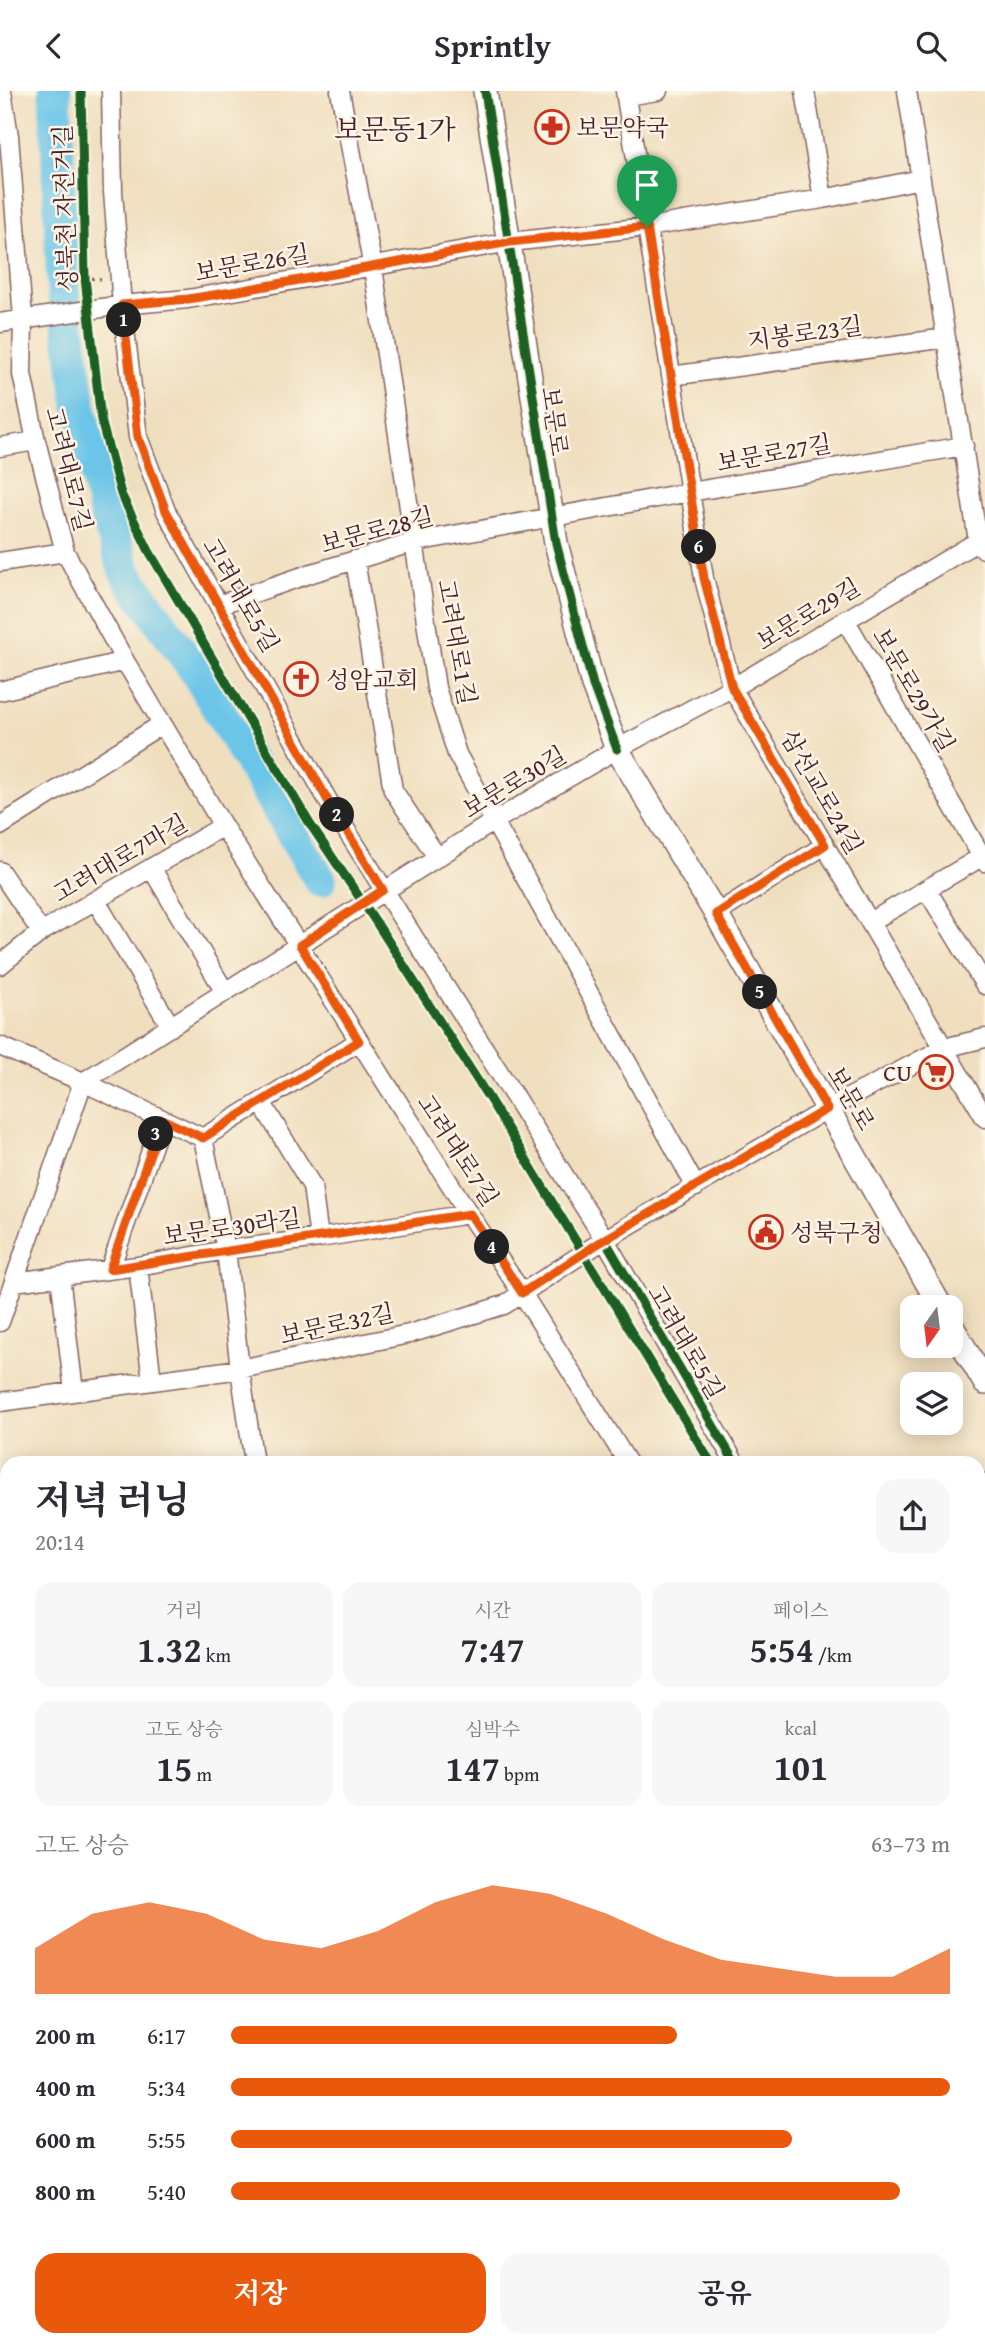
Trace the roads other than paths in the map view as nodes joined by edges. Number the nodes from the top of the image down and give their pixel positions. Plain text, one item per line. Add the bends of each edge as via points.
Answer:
1 (2, 91) edge
2 (111, 91) edge
3 (340, 91) edge
4 (485, 91) edge
5 (658, 91) edge
6 (805, 91) edge
7 (907, 91) edge
8 (626, 93) edge
9 (4, 136) edge
10 (921, 179) junction
11 (823, 199) junction
12 (7, 201) edge
13 (647, 227) junction
14 (510, 242) junction
15 (373, 268) junction
16 (122, 305) junction
17 (23, 319) junction
18 (0, 323) edge
19 (946, 338) junction
20 (671, 376) junction
21 (36, 441) junction
22 (964, 446) junction
23 (0, 447) edge
24 (690, 492) junction
25 (551, 518) junction
26 (415, 542) junction
27 (983, 543) edge
28 (65, 552) junction
29 (355, 560) junction
30 (0, 562) edge
31 (219, 605) junction
32 (846, 621) junction
33 (125, 661) junction
34 (732, 688) junction
35 (0, 691) edge
36 (162, 724) junction
37 (617, 749) junction
38 (494, 822) junction
39 (0, 826) edge
40 (223, 826) junction
41 (825, 845) junction
42 (437, 857) junction
43 (984, 858) edge
44 (152, 869) junction
45 (0, 871) edge
46 (927, 890) junction
47 (378, 893) junction
48 (96, 901) junction
49 (716, 914) junction
50 (870, 922) junction
51 (41, 932) junction
52 (307, 940) junction
53 (0, 965) edge
54 (985, 985) edge
55 (225, 992) junction
56 (171, 1027) junction
57 (985, 1038) edge
58 (359, 1041) junction
59 (0, 1046) edge
60 (944, 1048) junction
61 (83, 1082) junction
62 (261, 1102) junction
63 (827, 1109) junction
64 (985, 1118) edge
65 (162, 1119) junction
66 (203, 1138) junction
67 (696, 1187) junction
68 (470, 1214) junction
69 (319, 1238) junction
70 (599, 1244) junction
71 (226, 1250) junction
72 (138, 1266) junction
73 (110, 1269) junction
74 (60, 1276) junction
75 (14, 1282) junction
76 (524, 1292) junction
77 (935, 1295) edge
78 (0, 1322) edge
79 (963, 1345) edge
80 (240, 1369) junction
81 (152, 1381) junction
82 (985, 1383) edge
83 (74, 1392) junction
84 (0, 1402) edge
85 (253, 1456) edge
86 (624, 1456) edge
87 (731, 1456) edge

1 - 9 street, 고려대로7길
2 - 16 street, 고려대로5길
3 - 15 street, 고려대로1길
4 - 14 main road, 보문로
5 - 8 street
6 - 11 street
7 - 10 street
8 - 13 street
9 - 12 street, 고려대로7길
10 - 11 street, 보문로26길
10 - 19 street
11 - 13 street, 보문로26길
12 - 17 street, 고려대로7길
13 - 14 street, 보문로26길
13 - 20 street
14 - 15 street, 보문로26길
14 - 25 main road, 보문로
15 - 16 street, 보문로26길 via 188,299
15 - 26 street, 고려대로1길
16 - 17 street, 보문로26길
16 - 31 street, 고려대로5길 via 138,437 145,460 166,511
17 - 18 street, 보문로26길
17 - 21 street, 고려대로7길 via 22,374
19 - 20 street, 지봉로23길
19 - 22 street
20 - 24 street
21 - 23 street
21 - 28 street, 고려대로7길
22 - 24 street, 보문로27길
22 - 27 street
24 - 25 street, 보문로27길
24 - 34 street via 704,578
25 - 26 street, 보문로28길
25 - 37 main road, 보문로 via 584,654
26 - 29 street, 보문로28길
26 - 38 street, 고려대로1길 via 436,688 457,754
27 - 32 street, 보문로29길
28 - 30 street
28 - 33 street, 고려대로7길
29 - 31 street, 보문로28길
29 - 42 street via 393,790
31 - 47 street, 고려대로5길
32 - 34 street, 보문로29길
32 - 43 street, 보문로29가길
33 - 35 street
33 - 36 street, 고려대로7길
34 - 37 street, 보문로29길
34 - 41 street, 삼선교로24길
36 - 39 street
36 - 40 street, 고려대로7길
37 - 38 street, 보문로30길
37 - 49 main road, 보문로
38 - 42 street, 보문로30길
38 - 67 street, 고려대로1길
40 - 44 street, 고려대로7마길
40 - 52 street, 고려대로7길
41 - 49 street
41 - 50 street, 삼선교로24길
42 - 47 street, 보문로30길
43 - 46 street
44 - 48 street, 고려대로7마길
44 - 55 street
45 - 51 street, 고려대로7마길
46 - 50 street
46 - 54 street
47 - 52 street, 보문로30길
47 - 70 street, 고려대로5길
48 - 51 street, 고려대로7마길
48 - 56 street
49 - 63 main road, 보문로
50 - 60 street, 삼선교로24길
51 - 53 street, 고려대로7마길
52 - 55 street
52 - 58 street, 고려대로7길
55 - 56 street
56 - 61 street
57 - 60 street
58 - 62 street
58 - 68 street, 고려대로7길
59 - 61 street
60 - 63 street
60 - 64 street, 삼선교로24길
61 - 65 street
61 - 75 street
62 - 66 street
62 - 69 street, 보문로30라길 via 312,1186
63 - 67 street
63 - 77 main road, 보문로
65 - 66 street
65 - 73 street, 보문로30라길
66 - 71 street
67 - 70 street
68 - 69 street, 보문로30라길
68 - 76 street, 고려대로7길
69 - 71 street, 보문로30라길
70 - 76 street, 보문로32길
70 - 87 street, 고려대로5길
71 - 72 street, 보문로30라길
71 - 80 street
72 - 73 street, 보문로30라길
72 - 81 street
73 - 74 street, 보문로30라길
74 - 75 street, 보문로30라길
74 - 83 street
75 - 78 street
76 - 80 street, 보문로32길 via 504,1305 409,1334
76 - 86 street, 고려대로7길
79 - 82 main road
80 - 81 street, 보문로32길
80 - 85 street
81 - 83 street, 보문로32길
83 - 84 street, 보문로32길

